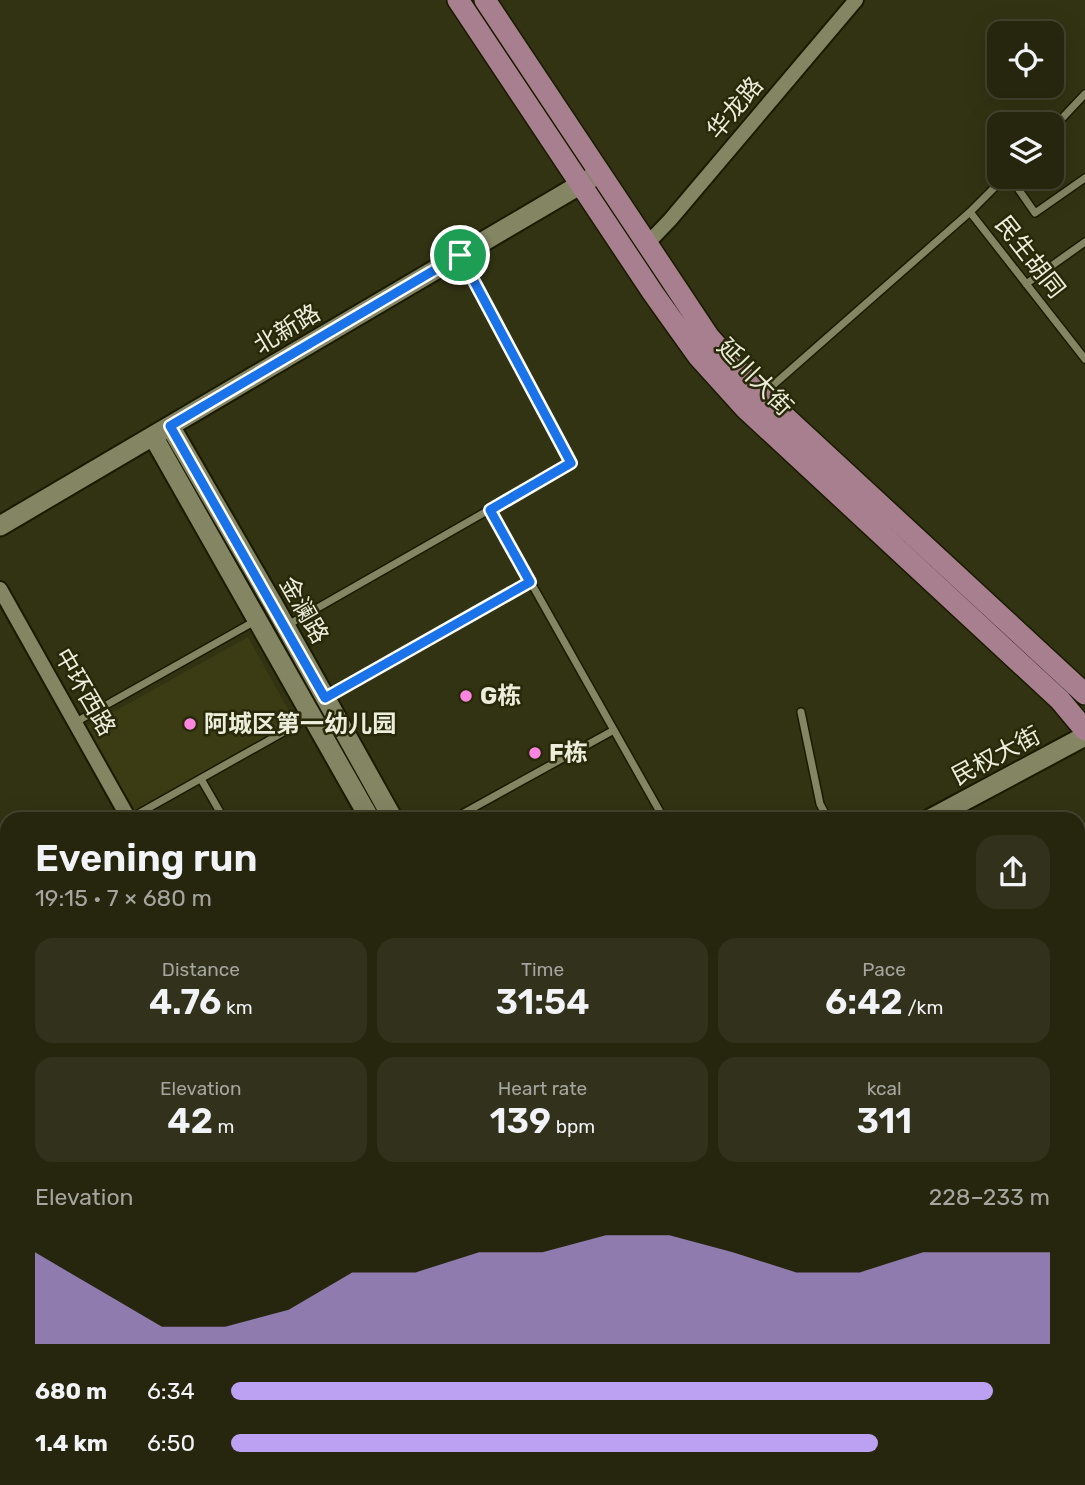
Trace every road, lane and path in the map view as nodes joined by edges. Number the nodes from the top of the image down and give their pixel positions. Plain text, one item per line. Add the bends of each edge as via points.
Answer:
1 (458, 0) edge
2 (485, 0) edge
3 (856, 0) edge
4 (1085, 94) edge
5 (1064, 117) edge
6 (599, 173) junction
7 (1085, 178) edge
8 (580, 184) junction
9 (994, 189) edge
10 (1016, 189) edge
11 (970, 212) junction
12 (1085, 242) edge
13 (646, 245) junction
14 (460, 255) junction
15 (1026, 284) junction
16 (1085, 359) edge
17 (762, 395) junction
18 (161, 431) junction
19 (490, 510) junction
20 (0, 526) edge
21 (530, 582) junction
22 (0, 589) edge
23 (257, 620) junction
24 (285, 626) junction
25 (1085, 694) edge
26 (325, 698) junction
27 (802, 712) dead end
28 (312, 716) junction
29 (76, 722) junction
30 (614, 730) junction
31 (1085, 730) edge
32 (1085, 736) edge
33 (201, 779) junction
34 (125, 812) edge
35 (142, 812) edge
36 (220, 812) edge
37 (366, 812) edge
38 (389, 812) edge
39 (466, 812) edge
40 (660, 812) edge
41 (824, 812) edge
42 (943, 812) edge

1 - 8 main road, 延川大街
2 - 6 main road, 延川大街
3 - 13 street, 华龙路
4 - 5 lane
6 - 8 street, 北新路
6 - 13 main road, 延川大街
7 - 10 lane via 1035,213
8 - 14 street, 北新路
8 - 31 main road, 延川大街 via 698,356 745,408 1060,700
9 - 11 lane
11 - 15 lane, 民生胡同
11 - 17 lane
12 - 15 lane
13 - 17 main road, 延川大街 via 709,337
14 - 18 street, 北新路
14 - 19 lane via 571,463
15 - 16 lane, 民生胡同
17 - 25 main road, 延川大街
18 - 20 street, 北新路
18 - 23 street, 金澜路
18 - 24 street, 金澜路
19 - 21 lane
19 - 24 lane
21 - 26 lane
21 - 30 lane
22 - 29 street, 中环西路
23 - 28 street, 金澜路
23 - 29 lane
24 - 26 street, 金澜路
26 - 38 street, 金澜路
27 - 41 lane
28 - 33 lane
28 - 37 street, 金澜路
29 - 34 street, 中环西路
30 - 39 lane
30 - 40 lane
32 - 42 street, 民权大街
33 - 35 lane
33 - 36 lane

